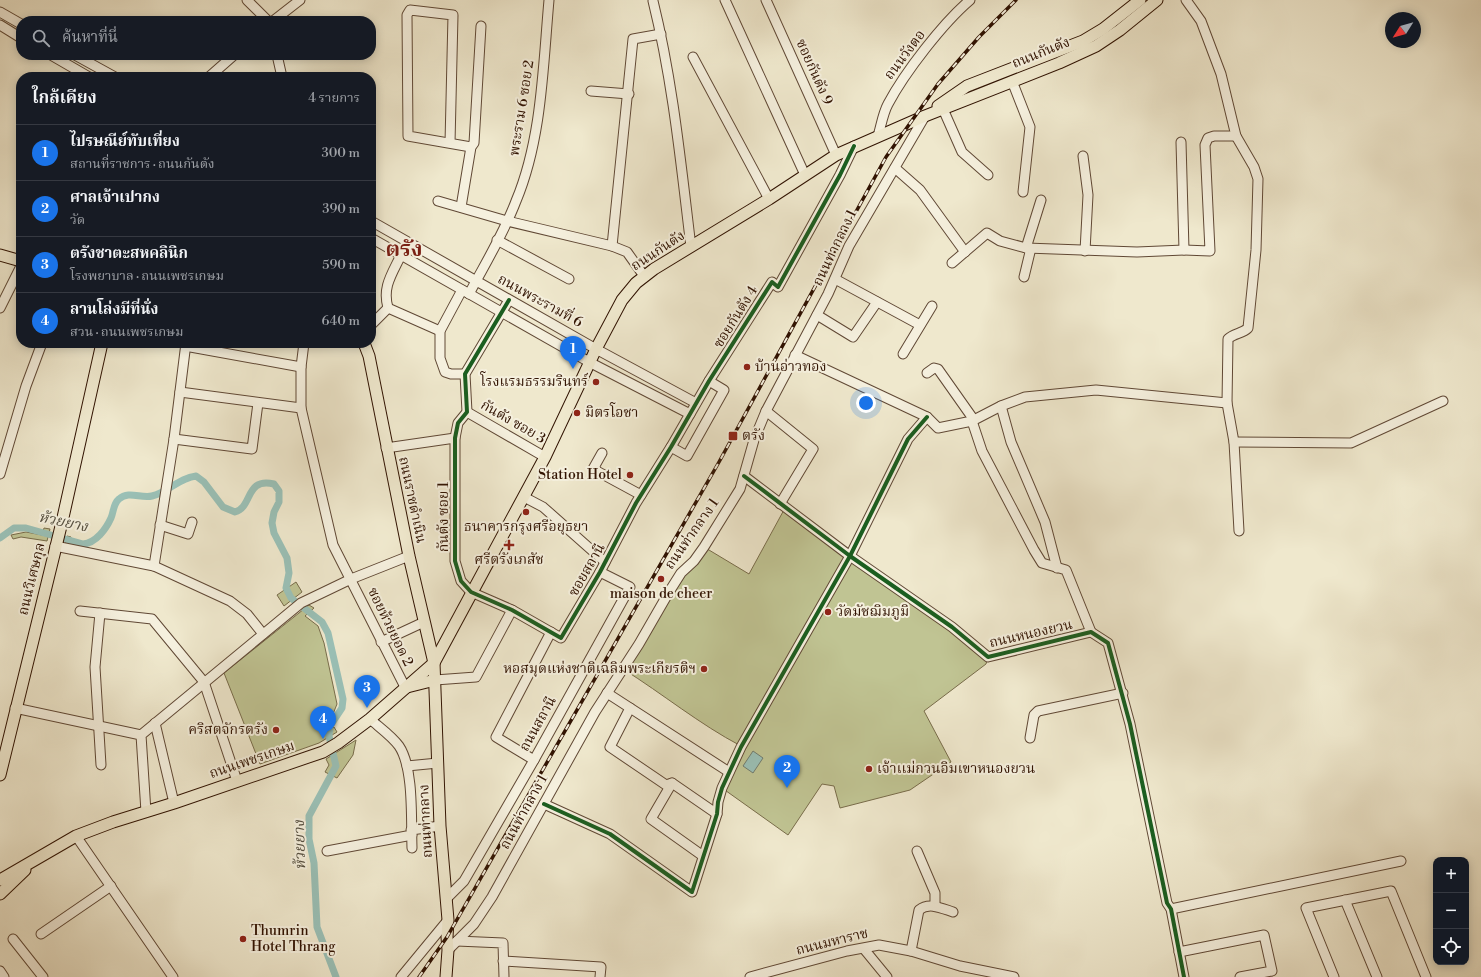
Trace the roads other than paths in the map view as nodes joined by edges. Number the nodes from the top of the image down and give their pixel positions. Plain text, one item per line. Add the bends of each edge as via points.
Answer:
1 (247, 0) edge
2 (300, 0) edge
3 (549, 0) edge
4 (725, 0) edge
5 (766, 0) edge
6 (970, 0) edge
7 (1140, 0) edge
8 (1157, 0) edge
9 (1186, 0) edge
10 (653, 1) dead end
11 (0, 12) edge
12 (263, 16) edge
13 (279, 16) edge
14 (16, 21) edge
15 (0, 25) edge
16 (481, 26) dead end
17 (661, 34) junction
18 (16, 35) edge
19 (693, 57) dead end
20 (60, 60) edge
21 (84, 60) edge
22 (228, 60) edge
23 (277, 60) edge
24 (80, 72) edge
25 (106, 72) edge
26 (215, 72) edge
27 (281, 72) edge
28 (1012, 81) junction
29 (592, 91) dead end
30 (629, 94) junction
31 (943, 109) junction
32 (925, 116) junction
33 (878, 136) junction
34 (1236, 136) junction
35 (1181, 142) dead end
36 (450, 143) junction
37 (854, 146) junction
38 (471, 147) junction
39 (836, 155) junction
40 (1083, 156) dead end
41 (894, 168) junction
42 (805, 175) junction
43 (988, 175) dead end
44 (1023, 192) dead end
45 (769, 199) junction
46 (1041, 200) dead end
47 (438, 201) dead end
48 (461, 207) junction
49 (507, 220) junction
50 (376, 223) edge
51 (497, 240) junction
52 (376, 241) edge
53 (612, 246) junction
54 (691, 247) junction
55 (1028, 248) junction
56 (1184, 250) junction
57 (1085, 251) junction
58 (965, 252) junction
59 (0, 255) edge
60 (401, 255) junction
61 (16, 260) edge
62 (952, 263) dead end
63 (16, 276) edge
64 (644, 276) junction
65 (1024, 277) dead end
66 (569, 279) dead end
67 (835, 279) junction
68 (476, 281) junction
69 (465, 292) junction
70 (509, 300) junction
71 (877, 302) junction
72 (932, 306) dead end
73 (0, 308) edge
74 (388, 308) junction
75 (502, 313) junction
76 (817, 315) junction
77 (376, 320) edge
78 (920, 325) junction
79 (440, 331) junction
80 (40, 348) edge
81 (101, 348) edge
82 (185, 348) edge
83 (201, 348) edge
84 (303, 348) edge
85 (366, 348) edge
86 (596, 349) junction
87 (902, 354) dead end
88 (795, 355) junction
89 (591, 363) junction
90 (301, 367) junction
91 (927, 373) dead end
92 (465, 374) junction
93 (709, 381) junction
94 (180, 392) junction
95 (1443, 401) dead end
96 (258, 403) junction
97 (696, 403) junction
98 (1227, 403) junction
99 (1001, 406) junction
100 (301, 408) junction
101 (766, 411) junction
102 (468, 412) junction
103 (690, 414) junction
104 (927, 418) junction
105 (973, 420) junction
106 (683, 426) joint
107 (455, 438) junction
108 (174, 439) junction
109 (1234, 442) junction
110 (671, 447) junction
111 (386, 448) junction
112 (602, 453) dead end
113 (545, 457) junction
114 (0, 474) edge
115 (744, 476) junction
116 (641, 495) junction
117 (524, 497) junction
118 (780, 504) junction
119 (192, 522) dead end
120 (160, 526) junction
121 (1239, 531) dead end
122 (55, 546) junction
123 (409, 556) junction
124 (850, 556) junction
125 (605, 562) junction
126 (154, 566) junction
127 (1057, 568) junction
128 (600, 572) junction
129 (351, 579) junction
130 (471, 592) junction
131 (512, 610) junction
132 (80, 611) dead end
133 (100, 613) junction
134 (424, 622) junction
135 (551, 632) junction
136 (1091, 632) junction
137 (263, 634) junction
138 (449, 634) junction
139 (429, 640) junction
140 (382, 642) junction
141 (434, 662) junction
142 (436, 680) junction
143 (204, 682) junction
144 (405, 687) junction
145 (607, 693) junction
146 (1123, 693) junction
147 (15, 708) junction
148 (630, 708) junction
149 (370, 719) junction
150 (155, 723) junction
151 (99, 727) junction
152 (140, 735) junction
153 (1030, 738) dead end
154 (534, 760) junction
155 (438, 763) junction
156 (101, 765) dead end
157 (407, 766) junction
158 (729, 772) junction
159 (0, 775) edge
160 (237, 781) junction
161 (672, 783) junction
162 (174, 803) junction
163 (544, 804) junction
164 (146, 812) junction
165 (717, 814) junction
166 (440, 826) junction
167 (411, 832) junction
168 (76, 836) junction
169 (412, 848) dead end
170 (327, 851) dead end
171 (917, 851) dead end
172 (703, 856) junction
173 (38, 857) junction
174 (1401, 860) dead end
175 (0, 880) edge
176 (111, 886) junction
177 (0, 894) edge
178 (447, 898) junction
179 (1346, 900) junction
180 (935, 906) junction
181 (1171, 909) junction
182 (953, 912) dead end
183 (448, 920) junction
184 (41, 934) dead end
185 (13, 939) dead end
186 (456, 941) junction
187 (864, 949) junction
188 (448, 950) junction
189 (911, 951) junction
190 (1179, 952) junction
191 (503, 961) junction
192 (0, 972) edge
193 (171, 976) edge
194 (1001, 976) edge
195 (4, 977) edge
196 (43, 977) edge
197 (402, 977) edge
198 (446, 977) edge
199 (504, 977) edge
200 (600, 977) edge
201 (750, 977) edge
202 (887, 977) edge
203 (1014, 977) edge
204 (1184, 977) edge
205 (1240, 977) edge
206 (1334, 977) edge
207 (1377, 977) edge
208 (1426, 977) edge

1 - 12 street
2 - 13 street
3 - 49 street, พระราม 6 ซอย 2 via 542,82 532,149 517,201
4 - 42 street
5 - 39 street, ซอยกันตัง 9
6 - 33 street, ถนนวังตอ via 901,82 887,105
7 - 32 main road, ถนนกันตัง via 1083,41 967,86
8 - 28 main road, ถนนกันตัง via 1096,46
9 - 34 street via 1201,21 1221,74
10 - 17 street
11 - 14 street
15 - 18 street
16 - 38 street via 474,143
17 - 30 street via 633,39
17 - 54 street
19 - 45 street
20 - 24 street
21 - 25 street
22 - 26 street
23 - 27 street
28 - 31 main road, ถนนกันตัง
28 - 44 street via 1030,127
29 - 30 street
30 - 53 street
31 - 32 main road, ถนนกันตัง
31 - 43 street via 962,152
32 - 33 main road, ถนนกันตัง
32 - 41 street, ถนนท่ากลาง 1
33 - 37 main road, ถนนกันตัง
34 - 56 street via 1208,138 1205,145 1210,251
34 - 98 street via 1258,179 1256,250 1248,328 1228,339
35 - 56 street
36 - 36 street via 408,136 407,15 410,10 453,15
36 - 38 street
37 - 39 main road, ถนนกันตัง
37 - 93 street, ซอยกันตัง 4 via 778,286 772,282
38 - 48 street
39 - 42 main road, ถนนกันตัง
40 - 57 street via 1088,195
41 - 58 street via 920,190
41 - 67 street, ถนนท่ากลาง 1 via 849,246
42 - 45 main road, ถนนกันตัง
45 - 54 main road, ถนนกันตัง
46 - 55 street
47 - 48 street
48 - 49 street
49 - 51 street, พระราม 6 ซอย 2
49 - 53 street
50 - 68 street, ถนนพระรามที่ 6
51 - 66 street
51 - 68 street, พระราม 6 ซอย 2
52 - 60 street, ถนนพระรามที่ 6
53 - 64 street via 627,252
54 - 64 main road, ถนนกันตัง
55 - 57 street
55 - 58 street via 1000,241 987,233
55 - 65 street
56 - 57 street
58 - 62 street
59 - 61 main road
60 - 69 street, ถนนพระรามที่ 6
60 - 74 street via 385,288
63 - 73 street
64 - 86 main road, ถนนกันตัง via 622,300
67 - 71 street
67 - 76 street, ถนนท่ากลาง 1
68 - 69 street, พระราม 6 ซอย 2
68 - 70 street, ถนนพระรามที่ 6
69 - 75 street, ถนนพระรามที่ 6
69 - 79 street, พระราม 6 ซอย 2
70 - 75 street
70 - 86 street, ถนนพระรามที่ 6
71 - 76 street via 853,337
71 - 78 street
72 - 78 street
74 - 77 street
74 - 79 street
75 - 89 street, ถนนพระรามที่ 6
75 - 92 street
76 - 88 street, ถนนท่ากลาง 1
78 - 87 street
79 - 92 street via 440,358 445,372
80 - 114 street
81 - 122 main road, ถนนวิเศษกุล
82 - 94 street
83 - 90 street
84 - 90 street, ซอยห้วยยอด 2
85 - 111 main road, ถนนราชดำเนิน
86 - 89 main road, ถนนกันตัง
86 - 97 street, ถนนพระรามที่ 6
88 - 101 street, ถนนท่ากลาง 1
88 - 104 street
89 - 103 street, ถนนพระรามที่ 6
89 - 113 main road, ถนนกันตัง
90 - 100 street, ซอยห้วยยอด 2
91 - 105 street via 934,368 938,369
92 - 102 street
93 - 97 street, ซอยกันตัง 4
93 - 110 street via 724,390 687,456
94 - 96 street
94 - 108 street
95 - 109 street via 1351,443
96 - 100 street
96 - 108 street via 252,449
97 - 103 street, ซอยกันตัง 4
98 - 99 street via 1096,390 1025,397
98 - 109 street
99 - 105 street
99 - 127 street via 1011,442 1045,522
100 - 129 street, ซอยห้วยยอด 2 via 333,545
101 - 115 street, ถนนท่ากลาง 1 via 754,440
101 - 118 street via 813,449
102 - 107 street, กันตัง ซอย 1 via 458,423
102 - 113 street, กันตัง ซอย 3
103 - 106 street, ซอยกันตัง 4
104 - 105 street via 938,428
104 - 124 street via 908,439
105 - 127 street via 982,451 1034,550 1042,563
106 - 110 street, ซอยสถานี
107 - 111 street
107 - 130 street, กันตัง ซอย 1 via 456,561 461,581
108 - 120 street
109 - 121 street
110 - 116 street, ซอยสถานี
111 - 123 main road, ถนนราชดำเนิน
112 - 116 street via 593,469
113 - 117 main road, ถนนกันตัง
115 - 118 street, ถนนหนองยวน
115 - 145 street, ถนนท่ากลาง 1 via 740,489 707,542 669,592
116 - 125 street, ซอยสถานี
117 - 125 street via 542,507
117 - 130 main road, ถนนกันตัง
118 - 124 street, ถนนหนองยวน
119 - 120 street via 188,534
120 - 126 street
122 - 126 street
122 - 147 main road, ถนนวิเศษกุล
123 - 129 street
123 - 134 main road, ถนนราชดำเนิน
124 - 136 street, ถนนหนองยวน via 952,628 988,657
124 - 158 street via 741,746
125 - 128 street, ซอยสถานี
126 - 137 street via 230,601 247,614
127 - 136 street via 1066,570
128 - 135 street, ซอยสถานี via 560,638
128 - 154 street, ถนนสถานี via 630,587
129 - 137 street via 310,597
129 - 140 street, ซอยห้วยยอด 2
130 - 131 street
130 - 138 main road, ถนนกันตัง
131 - 135 street
131 - 142 street via 476,677
132 - 133 street
133 - 143 street via 152,619
133 - 151 street via 95,667
134 - 139 main road, ถนนราชดำเนิน
134 - 140 street
135 - 154 street via 496,737
136 - 146 street, ถนนหนองยวน via 1108,643
137 - 143 street
138 - 139 main road
138 - 141 main road, ถนนกันตัง
139 - 141 main road, ถนนราชดำเนิน
140 - 144 street, ซอยห้วยยอด 2
141 - 142 main road, ถนนท่ากลาง
141 - 144 main road, ถนนเพชรเกษม
142 - 144 main road
142 - 155 main road, ถนนท่ากลาง
143 - 150 street
143 - 160 street
144 - 149 main road, ถนนเพชรเกษม
145 - 148 street
145 - 163 street, ถนนท่ากลาง 1
146 - 153 street via 1038,711 1034,715
146 - 181 street, ถนนหนองยวน via 1167,903
147 - 151 street
147 - 159 main road, ถนนวิเศษกุล
148 - 158 street
148 - 161 street via 610,746 666,785
149 - 157 street via 398,745 406,758
149 - 160 main road, ถนนเพชรเกษม via 323,752
150 - 152 street
150 - 162 street
151 - 152 street
151 - 156 street
152 - 164 street
154 - 178 street, ถนนสถานี via 464,881
155 - 157 street
155 - 166 main road, ถนนท่ากลาง
157 - 167 street
158 - 165 street via 718,802
160 - 162 main road, ถนนเพชรเกษม
161 - 165 street
161 - 172 street via 651,819
162 - 164 main road, ถนนเพชรเกษม
163 - 172 street via 610,834 692,892
163 - 186 street, ถนนท่ากลาง 1 via 492,897 474,924
164 - 168 main road, ถนนเพชรเกษม
165 - 172 street
166 - 167 street
166 - 178 main road, ถนนท่ากลาง
167 - 169 street
167 - 170 street
168 - 173 main road, ถนนเพชรเกษม
168 - 176 street
171 - 180 street via 934,893
173 - 175 main road, ถนนเพชรเกษม
173 - 177 main road, ถนนเพชรเกษม
174 - 181 street
176 - 184 street
176 - 193 street
178 - 183 main road, ถนนท่ากลาง
179 - 206 street via 1306,908
179 - 207 street
179 - 208 street via 1391,891
180 - 182 street
180 - 189 street via 924,906 919,910
181 - 190 street, ถนนหนองยวน
183 - 188 main road, ถนนท่ากลาง
183 - 197 street
185 - 196 street
186 - 188 street, ถนนท่ากลาง 1
186 - 191 street via 503,943
187 - 189 street, ถนนมหาราช via 879,945
187 - 201 street, ถนนมหาราช via 847,951
187 - 202 street
188 - 198 main road, ถนนท่ากลาง
189 - 194 street, ถนนมหาราช
190 - 204 street, ถนนหนองยวน
190 - 205 street via 1264,935 1272,971
191 - 199 street
191 - 200 street via 601,967
192 - 195 street
194 - 203 street, ถนนมหาราช

